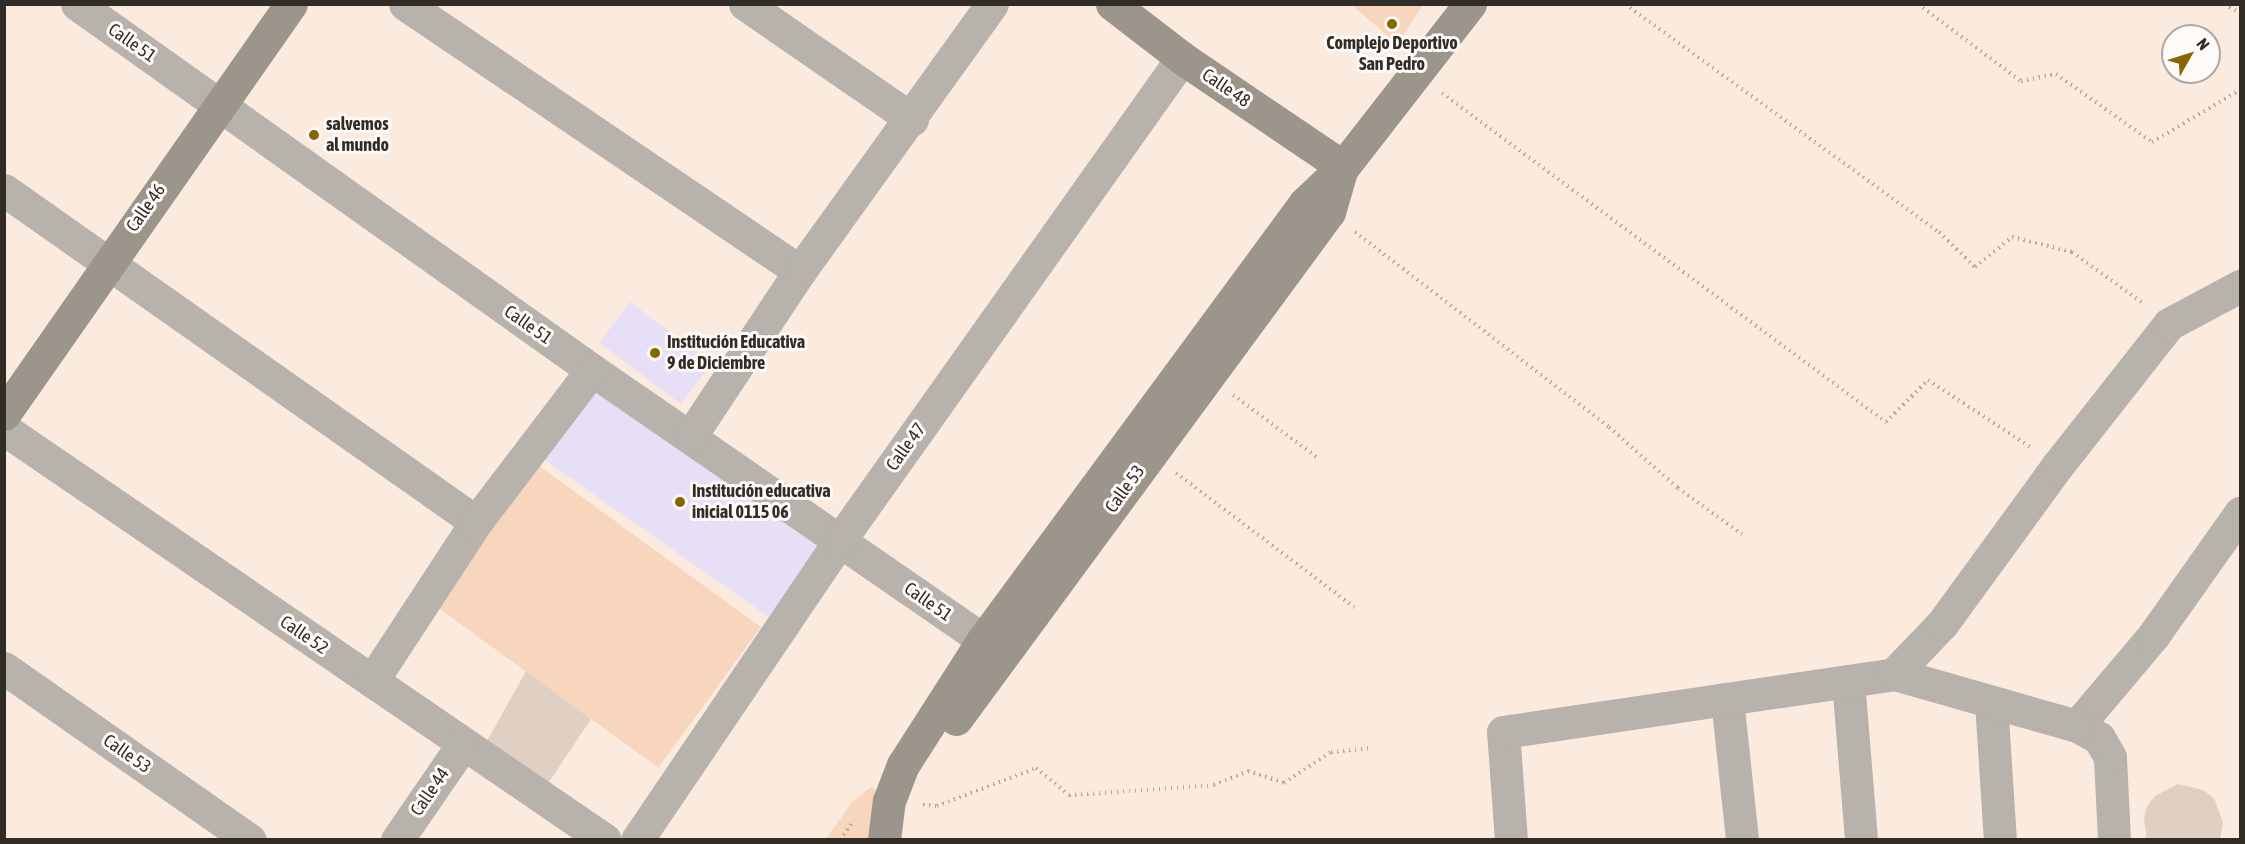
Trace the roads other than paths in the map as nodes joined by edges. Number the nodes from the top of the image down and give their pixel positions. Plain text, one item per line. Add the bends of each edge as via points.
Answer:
1 (77, 4) edge
2 (291, 4) edge
3 (405, 4) edge
4 (745, 4) edge
5 (992, 4) edge
6 (1112, 4) edge
7 (1470, 4) edge
8 (1182, 58) junction
9 (218, 104) junction
10 (912, 119) junction
11 (1343, 167) junction
12 (4, 190) edge
13 (107, 263) junction
14 (800, 271) junction
15 (2241, 286) edge
16 (592, 370) junction
17 (4, 414) edge
18 (4, 429) edge
19 (690, 437) junction
20 (2241, 513) edge
21 (476, 522) junction
22 (840, 540) junction
23 (983, 640) junction
24 (4, 668) edge
25 (1894, 674) junction
26 (372, 681) junction
27 (1848, 681) junction
28 (1727, 699) junction
29 (1991, 702) junction
30 (2077, 726) junction
31 (463, 744) junction
32 (889, 801) junction
33 (250, 840) edge
34 (398, 840) edge
35 (605, 840) edge
36 (637, 840) edge
37 (884, 840) edge
38 (1511, 840) edge
39 (1742, 840) edge
40 (1861, 840) edge
41 (2000, 840) edge
42 (2114, 840) edge

1 - 9 street, Calle 51
2 - 9 street, Calle 46
3 - 14 street
4 - 10 street
5 - 10 street
6 - 8 street, Calle 48
7 - 11 street, Calle 53
8 - 11 street, Calle 48
8 - 22 street, Calle 47
9 - 13 street, Calle 46
9 - 16 street, Calle 51
10 - 14 street
11 - 23 street, Calle 53 via 1305,203
11 - 32 street, Calle 53 via 1329,212 921,767
12 - 13 street
13 - 17 street, Calle 46
13 - 21 street
14 - 19 street
15 - 25 street via 2169,324 2058,465 1942,624
16 - 19 street, Calle 51
16 - 21 street
18 - 26 street, Calle 52
19 - 22 street, Calle 51
20 - 30 street via 2154,636
21 - 26 street
22 - 23 street, Calle 51
22 - 36 street, Calle 47
23 - 32 street, Calle 53 via 903,765
24 - 33 street, Calle 53
25 - 27 street
25 - 29 street
26 - 31 street, Calle 52
27 - 28 street
27 - 40 street
28 - 38 street via 1503,732
28 - 39 street
29 - 30 street
29 - 41 street
30 - 42 street via 2099,738 2110,757
31 - 34 street, Calle 44
31 - 35 street, Calle 52
32 - 37 street, Calle 53

